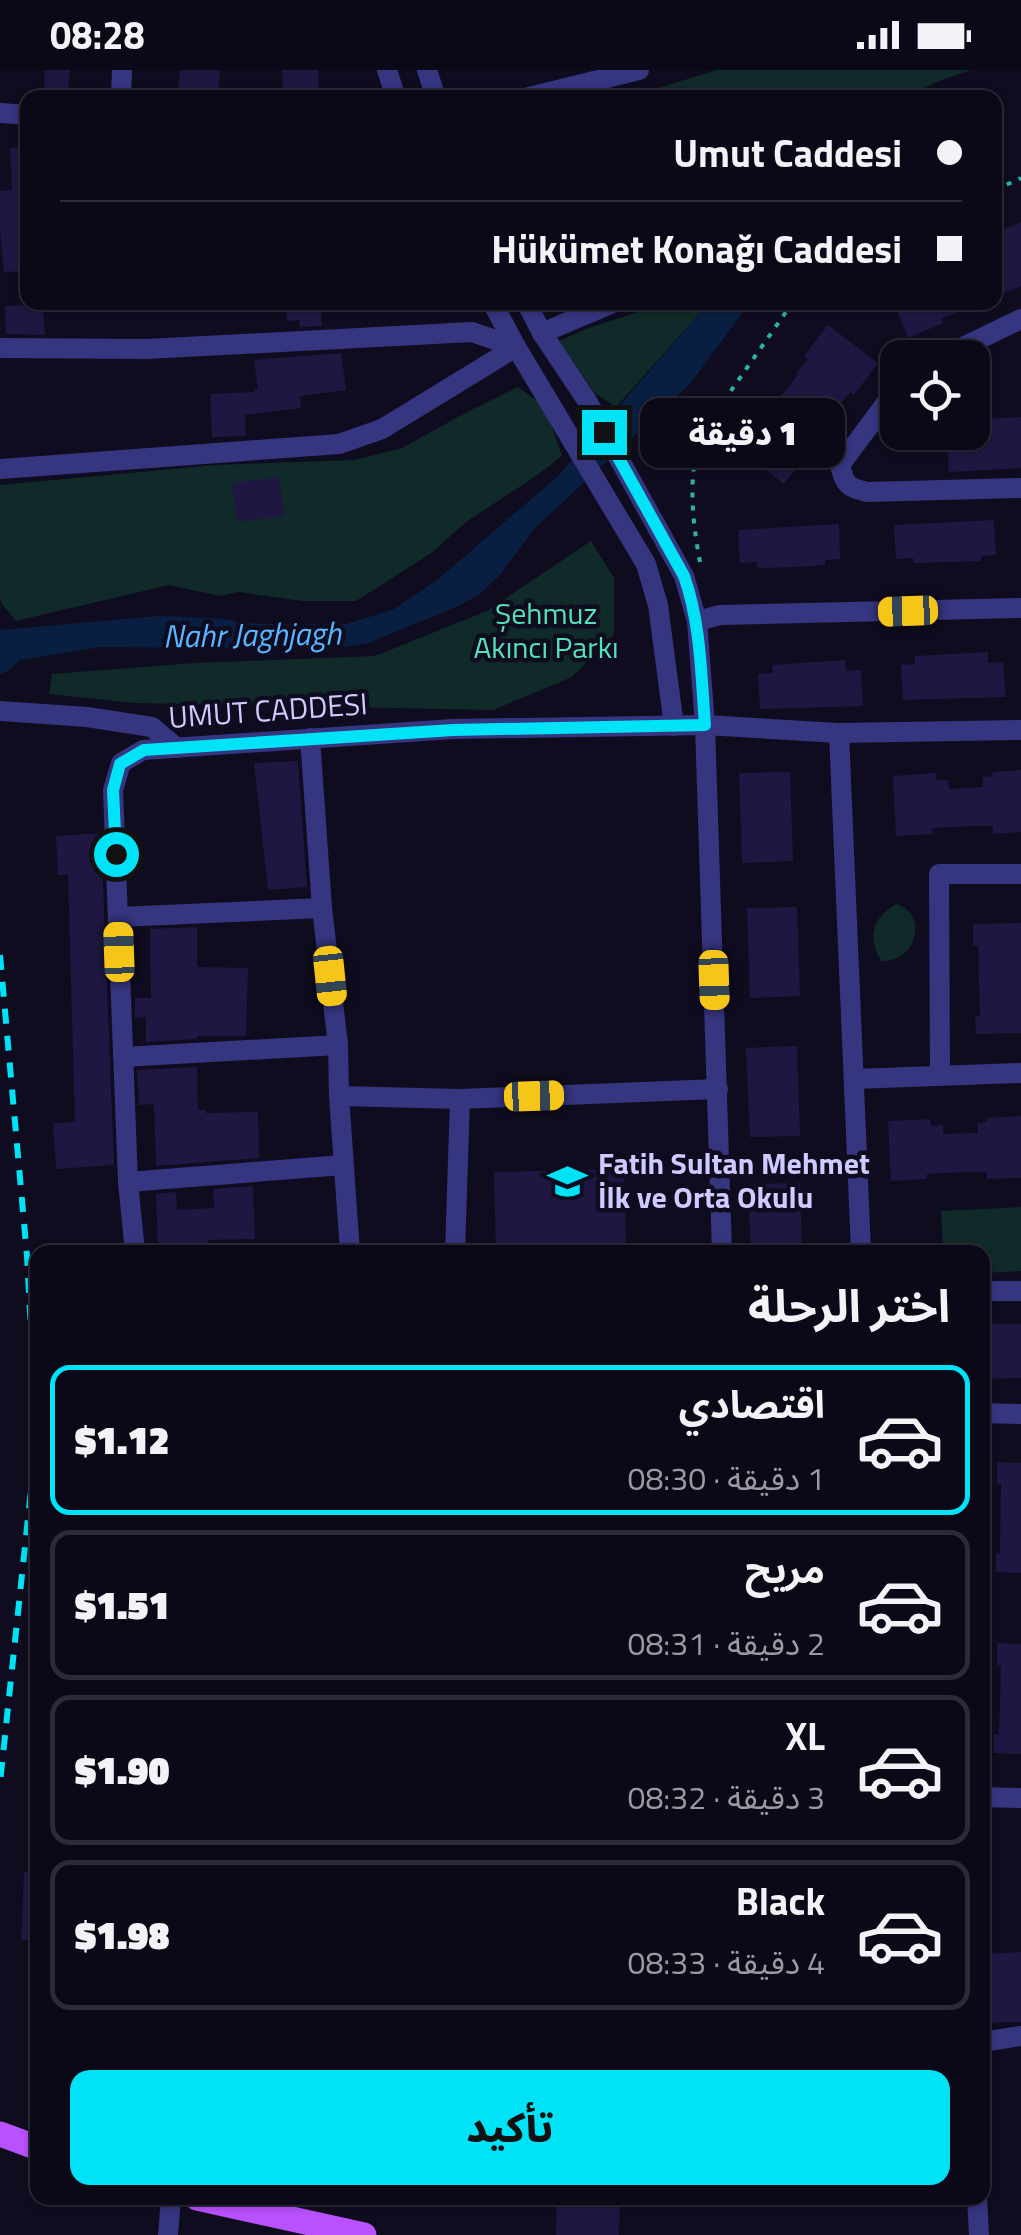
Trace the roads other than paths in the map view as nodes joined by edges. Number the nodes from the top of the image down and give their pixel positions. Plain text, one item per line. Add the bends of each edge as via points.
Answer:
1 (639, 70) edge
2 (601, 82) edge
3 (563, 90) edge
4 (496, 310) edge
5 (530, 310) edge
6 (596, 310) edge
7 (1021, 319) edge
8 (542, 333) junction
9 (977, 340) edge
10 (516, 347) junction
11 (0, 348) edge
12 (880, 412) edge
13 (0, 469) edge
14 (1021, 488) edge
15 (1021, 608) edge
16 (697, 621) junction
17 (0, 711) edge
18 (705, 725) junction
19 (674, 726) junction
20 (1021, 730) edge
21 (839, 733) junction
22 (310, 738) junction
23 (178, 748) junction
24 (1021, 874) edge
25 (322, 908) junction
26 (118, 917) junction
27 (338, 1045) junction
28 (124, 1058) junction
29 (1021, 1073) edge
30 (940, 1076) junction
31 (854, 1079) junction
32 (718, 1089) junction
33 (339, 1096) junction
34 (460, 1098) junction
35 (344, 1165) junction
36 (128, 1182) junction
37 (134, 1245) edge
38 (350, 1245) edge
39 (455, 1245) edge
40 (722, 1245) edge
41 (862, 1245) edge
42 (990, 1291) edge
43 (1021, 1291) edge
44 (990, 1413) edge
45 (1021, 1414) edge
46 (990, 1797) edge
47 (1021, 1798) edge
48 (1021, 2036) edge
49 (990, 2041) edge
50 (0, 2134) edge
51 (30, 2145) edge
52 (170, 2205) edge
53 (229, 2205) edge
54 (978, 2205) edge
55 (168, 2235) edge
56 (364, 2235) edge
57 (980, 2235) edge

1 - 2 street
2 - 3 street
4 - 10 street
5 - 8 street
6 - 8 street
7 - 9 street
8 - 16 street via 684,576
10 - 11 street via 472,332 147,349
10 - 13 street via 382,430 338,444
10 - 19 street via 646,564
12 - 14 street via 840,465 852,488
15 - 16 street via 720,615
16 - 18 street
17 - 23 street via 152,727
18 - 19 street, UMUT CADDESI
18 - 21 street, UMUT CADDESI
18 - 32 street
19 - 22 street, UMUT CADDESI
20 - 21 street, UMUT CADDESI
21 - 31 street
22 - 23 street, UMUT CADDESI
22 - 25 street
23 - 26 street, UMUT CADDESI via 144,750 120,764 113,790
24 - 30 street via 939,874
25 - 26 street
25 - 27 street
26 - 28 street, UMUT CADDESI
27 - 28 street
27 - 33 street
28 - 36 street, UMUT CADDESI
29 - 30 street
30 - 31 street
31 - 41 street
32 - 34 street
32 - 40 street
33 - 34 street
33 - 35 street
34 - 39 street
35 - 36 street
35 - 38 street
36 - 37 street, UMUT CADDESI
42 - 43 street
44 - 45 street
46 - 47 street
48 - 49 street
50 - 51 main road
52 - 55 street
53 - 56 main road
54 - 57 street

